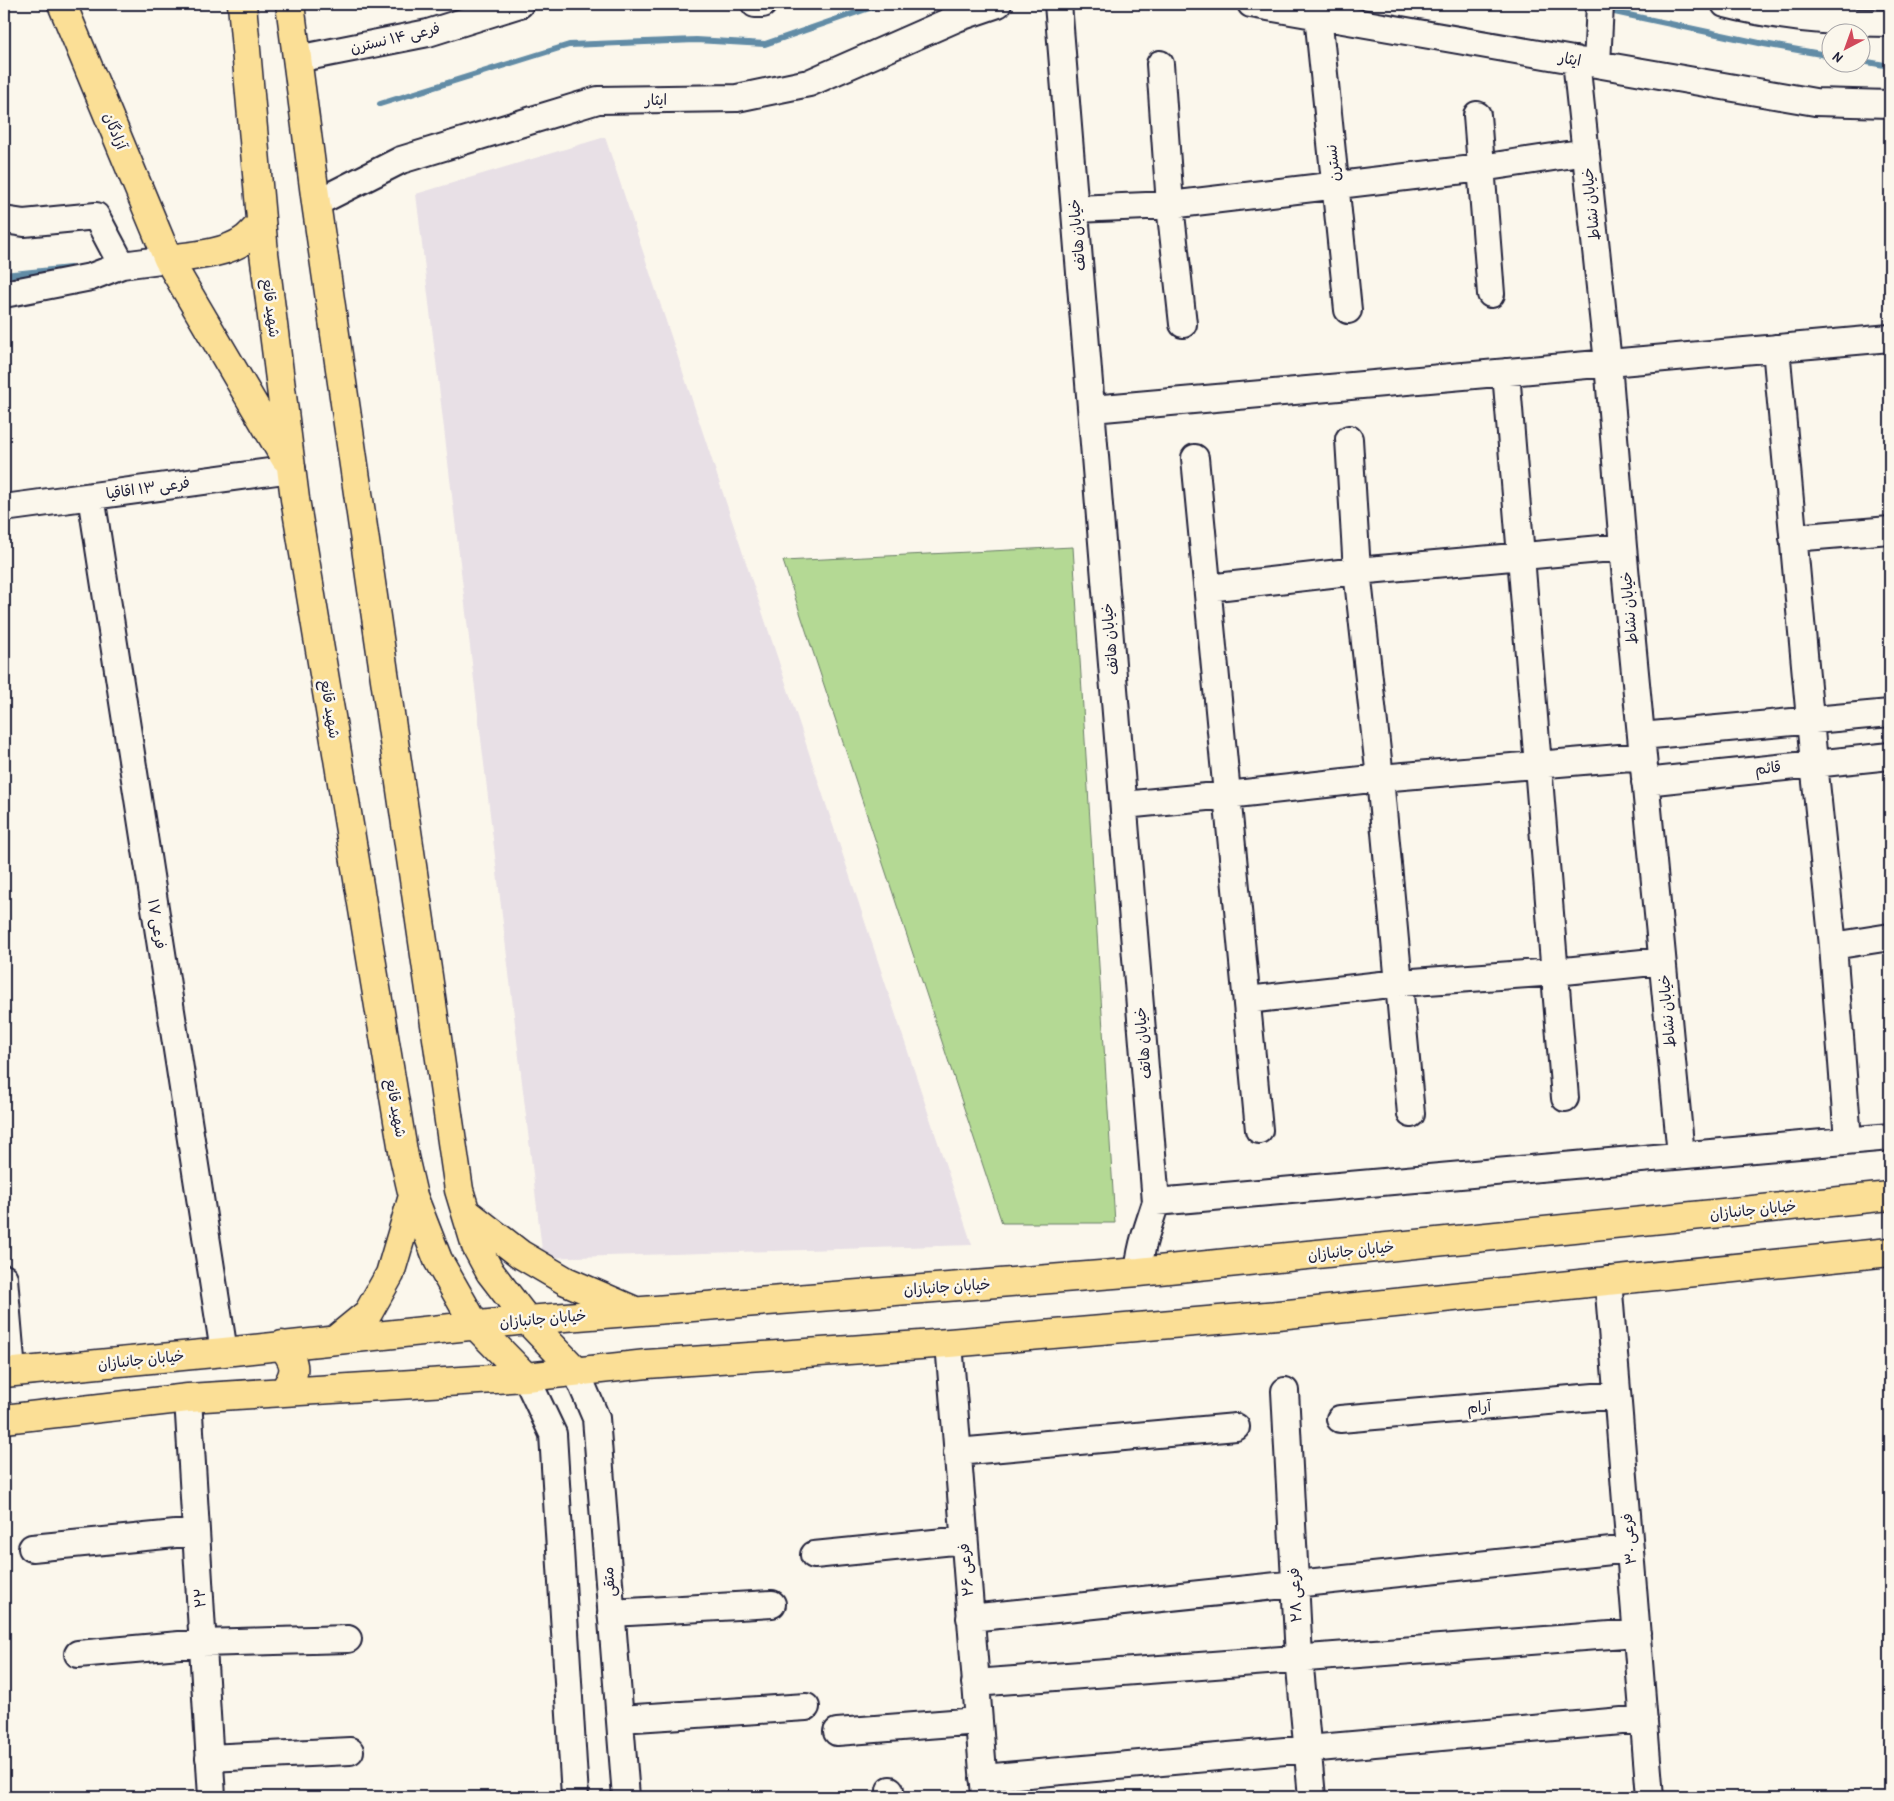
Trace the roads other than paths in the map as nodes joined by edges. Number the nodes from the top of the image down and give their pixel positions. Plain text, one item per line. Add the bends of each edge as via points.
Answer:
1 (62, 4) edge
2 (242, 4) edge
3 (290, 4) edge
4 (755, 4) edge
5 (763, 4) edge
6 (998, 4) edge
7 (1058, 4) edge
8 (1251, 4) edge
9 (1725, 4) edge
10 (507, 6) edge
11 (1599, 12) edge
12 (1318, 15) junction
13 (1890, 23) edge
14 (297, 59) junction
15 (1586, 62) junction
16 (1160, 64) dead end
17 (1890, 104) edge
18 (1477, 115) dead end
19 (1586, 152) junction
20 (1481, 168) junction
21 (1336, 185) junction
22 (316, 203) junction
23 (1170, 205) junction
24 (1075, 209) junction
25 (4, 220) edge
26 (261, 224) junction
27 (168, 258) junction
28 (122, 265) junction
29 (4, 294) edge
30 (1492, 294) dead end
31 (1348, 310) dead end
32 (1183, 324) dead end
33 (1890, 338) edge
34 (1776, 348) junction
35 (1608, 363) junction
36 (1506, 372) junction
37 (1092, 410) junction
38 (1349, 439) dead end
39 (1195, 458) dead end
40 (292, 469) junction
41 (91, 496) junction
42 (4, 508) edge
43 (1890, 530) edge
44 (1793, 538) junction
45 (1623, 547) junction
46 (1521, 556) junction
47 (1357, 571) junction
48 (1208, 588) junction
49 (1890, 713) edge
50 (1810, 720) junction
51 (1642, 746) junction
52 (1890, 756) edge
53 (1814, 764) junction
54 (1538, 765) junction
55 (1380, 778) junction
56 (1645, 782) junction
57 (1227, 795) junction
58 (1124, 804) junction
59 (1890, 938) edge
60 (1834, 946) junction
61 (1662, 960) junction
62 (1555, 972) junction
63 (1399, 983) junction
64 (1247, 1000) junction
65 (1565, 1098) dead end
66 (1411, 1114) dead end
67 (1259, 1130) dead end
68 (1890, 1137) edge
69 (1848, 1140) junction
70 (1681, 1156) junction
71 (413, 1196) junction
72 (1890, 1196) edge
73 (1156, 1202) junction
74 (466, 1212) junction
75 (1890, 1252) edge
76 (1139, 1272) junction
77 (4, 1278) edge
78 (1608, 1280) junction
79 (637, 1311) junction
80 (527, 1320) junction
81 (475, 1325) junction
82 (335, 1340) junction
83 (949, 1343) junction
84 (282, 1345) junction
85 (224, 1352) junction
86 (576, 1371) junction
87 (8, 1372) edge
88 (526, 1377) junction
89 (1285, 1391) dead end
90 (283, 1392) junction
91 (1617, 1395) junction
92 (188, 1398) junction
93 (4, 1418) edge
94 (1340, 1419) dead end
95 (1236, 1427) dead end
96 (957, 1452) junction
97 (196, 1532) junction
98 (964, 1540) junction
99 (32, 1548) dead end
100 (1630, 1549) junction
101 (814, 1555) dead end
102 (1295, 1583) junction
103 (772, 1604) dead end
104 (611, 1612) junction
105 (970, 1618) junction
106 (1637, 1633) junction
107 (348, 1639) dead end
108 (202, 1644) junction
109 (78, 1654) dead end
110 (1299, 1657) junction
111 (975, 1682) junction
112 (806, 1706) dead end
113 (620, 1719) junction
114 (1644, 1719) junction
115 (978, 1721) junction
116 (837, 1732) dead end
117 (1309, 1749) junction
118 (350, 1751) dead end
119 (209, 1758) junction
120 (984, 1788) edge
121 (212, 1797) edge
122 (575, 1797) edge
123 (626, 1797) edge
124 (1312, 1797) edge
125 (1650, 1797) edge

1 - 27 main road, آزادگان
2 - 26 main road, شهید قانع
3 - 14 main road
4 - 5 street
6 - 22 street, ایثار via 957,18 809,83 737,98 598,100 401,160
7 - 24 street, خیابان هاتف
8 - 12 street, ایثار
9 - 13 street via 1856,23
10 - 14 street, فرعی ۱۴ نسترن via 428,33
11 - 15 street, خیابان نشاط
12 - 15 street, ایثار
12 - 21 street, نسترن
14 - 22 main road
15 - 17 street, ایثار via 1815,102
15 - 19 street, خیابان نشاط
16 - 23 street
18 - 20 street
19 - 20 street
19 - 35 street, خیابان نشاط
20 - 21 street
20 - 30 street
21 - 23 street
21 - 31 street, نسترن
22 - 74 main road via 449,1126 459,1190
23 - 24 street
23 - 32 street
24 - 37 street, خیابان هاتف
25 - 28 street via 24,223 96,216
26 - 27 main road via 243,241 226,248 202,255
26 - 40 main road, شهید قانع
27 - 28 street
27 - 40 main road, آزادگان
28 - 29 street via 91,277
33 - 34 street
34 - 35 street
34 - 44 street
35 - 36 street
35 - 45 street, خیابان نشاط
36 - 37 street
36 - 46 street
37 - 58 street, خیابان هاتف
38 - 47 street
39 - 48 street
40 - 41 street, فرعی ۱۳ اقاقیا
40 - 71 main road, شهید قانع via 397,1116
41 - 42 street, فرعی ۱۳ اقاقیا
41 - 85 street, فرعی ۱۷
43 - 44 street
44 - 50 street
45 - 46 street
45 - 51 street, خیابان نشاط
46 - 47 street
46 - 54 street
47 - 48 street
47 - 55 street
48 - 57 street
49 - 50 street
50 - 51 street
50 - 53 street
51 - 54 street
51 - 56 street, خیابان نشاط
52 - 53 street, قائم
53 - 56 street, قائم
53 - 60 street
54 - 55 street
54 - 62 street
55 - 57 street
55 - 63 street
56 - 61 street, خیابان نشاط
57 - 58 street
57 - 64 street
58 - 73 street, خیابان هاتف
59 - 60 street
60 - 69 street
61 - 62 street
61 - 70 street, خیابان نشاط
62 - 63 street
62 - 65 street
63 - 64 street
63 - 66 street
64 - 67 street
68 - 69 street
69 - 70 street
70 - 73 street
71 - 81 main road, شهید قانع via 438,1260
71 - 82 main road via 390,1274 368,1313
72 - 76 main road, خیابان جانبازان
73 - 76 street, خیابان هاتف via 1145,1235
74 - 79 main road via 520,1254 566,1281
74 - 80 main road via 476,1246 490,1272
75 - 78 main road
76 - 79 main road, خیابان جانبازان
77 - 87 street
78 - 83 main road via 1278,1315
78 - 91 street, فرعی ۳۰
79 - 80 main road, خیابان جانبازان
80 - 81 main road, خیابان جانبازان
80 - 86 main road
81 - 82 main road, خیابان جانبازان
81 - 88 main road, شهید قانع
82 - 84 main road, خیابان جانبازان
83 - 86 main road
83 - 96 street, فرعی ۲۶
84 - 85 main road, خیابان جانبازان
84 - 90 main road via 295,1369
85 - 87 main road, خیابان جانبازان
86 - 88 main road
86 - 104 street, متقی via 596,1418
88 - 90 main road
88 - 122 street via 553,1434
89 - 102 street, فرعی ۲۸
90 - 92 main road
91 - 94 street, آرام
91 - 100 street, فرعی ۳۰
92 - 93 main road
92 - 97 street, ۲۲
95 - 96 street
96 - 98 street, فرعی ۲۶
97 - 99 street
97 - 108 street, ۲۲
98 - 101 street
98 - 105 street, فرعی ۲۶
100 - 102 street
100 - 106 street, فرعی ۳۰
102 - 105 street
102 - 110 street, فرعی ۲۸
103 - 104 street
104 - 113 street, متقی
105 - 111 street, فرعی ۲۶
106 - 110 street
106 - 114 street, فرعی ۳۰
107 - 108 street
108 - 109 street
108 - 119 street, ۲۲
110 - 111 street
110 - 117 street, فرعی ۲۸
111 - 115 street, فرعی ۲۶
112 - 113 street
113 - 123 street, متقی
114 - 117 street
114 - 125 street, فرعی ۳۰
115 - 116 street
115 - 120 street, فرعی ۲۶
117 - 120 street
117 - 124 street, فرعی ۲۸
118 - 119 street
119 - 121 street, ۲۲

